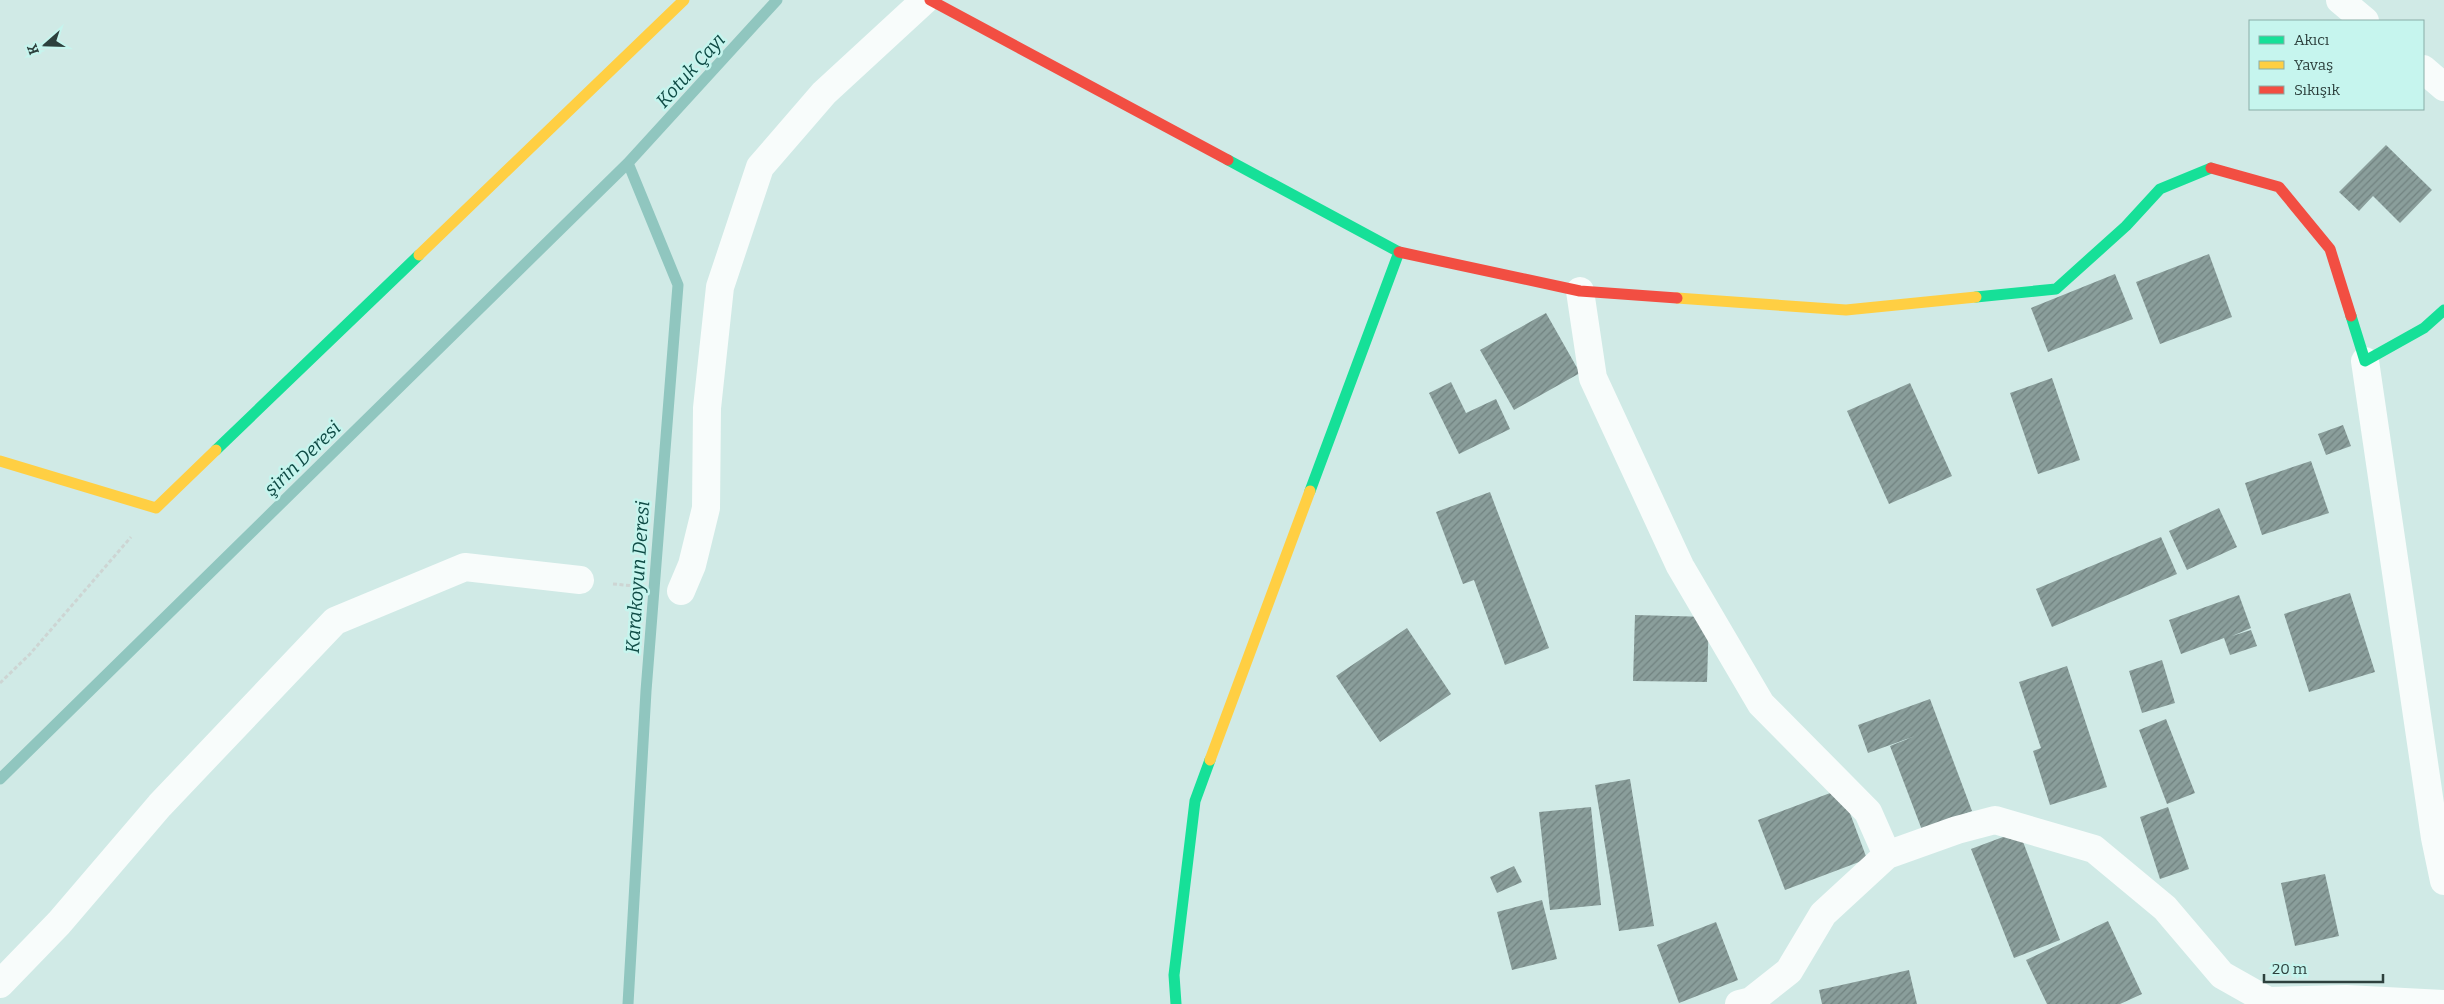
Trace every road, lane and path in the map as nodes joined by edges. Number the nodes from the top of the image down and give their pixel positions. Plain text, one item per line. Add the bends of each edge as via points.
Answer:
1 (684, 0) edge
2 (925, 0) edge
3 (930, 0) edge
4 (2340, 0) edge
5 (2364, 20) edge
6 (2424, 70) edge
7 (2444, 87) edge
8 (1399, 252) junction
9 (1580, 291) junction
10 (2444, 310) edge
11 (2365, 362) junction
12 (0, 461) edge
13 (156, 508) junction
14 (580, 580) joint
15 (681, 591) joint
16 (0, 683) edge
17 (1887, 855) junction
18 (2444, 881) edge
19 (0, 984) edge
20 (1176, 1004) edge
21 (1739, 1004) edge
22 (2444, 1004) edge

1 - 13 street
2 - 15 street via 824,93 760,167 720,287 707,408 706,508 692,566
3 - 8 street
4 - 5 street
6 - 7 street
8 - 9 street
8 - 20 street via 1195,801 1174,976
9 - 11 street via 1846,310 2056,289 2126,226 2160,189 2213,167 2279,187 2330,249
9 - 17 street via 1593,378 1680,566 1761,704 1868,812
10 - 11 street via 2424,328
11 - 18 street
12 - 13 street
13 - 16 path via 30,654
14 - 15 path
14 - 19 street via 465,567 335,620 160,805 59,923
17 - 21 street via 1823,914 1789,971 1751,1001
17 - 22 street via 1995,820 2094,849 2165,908 2222,975 2268,1001

